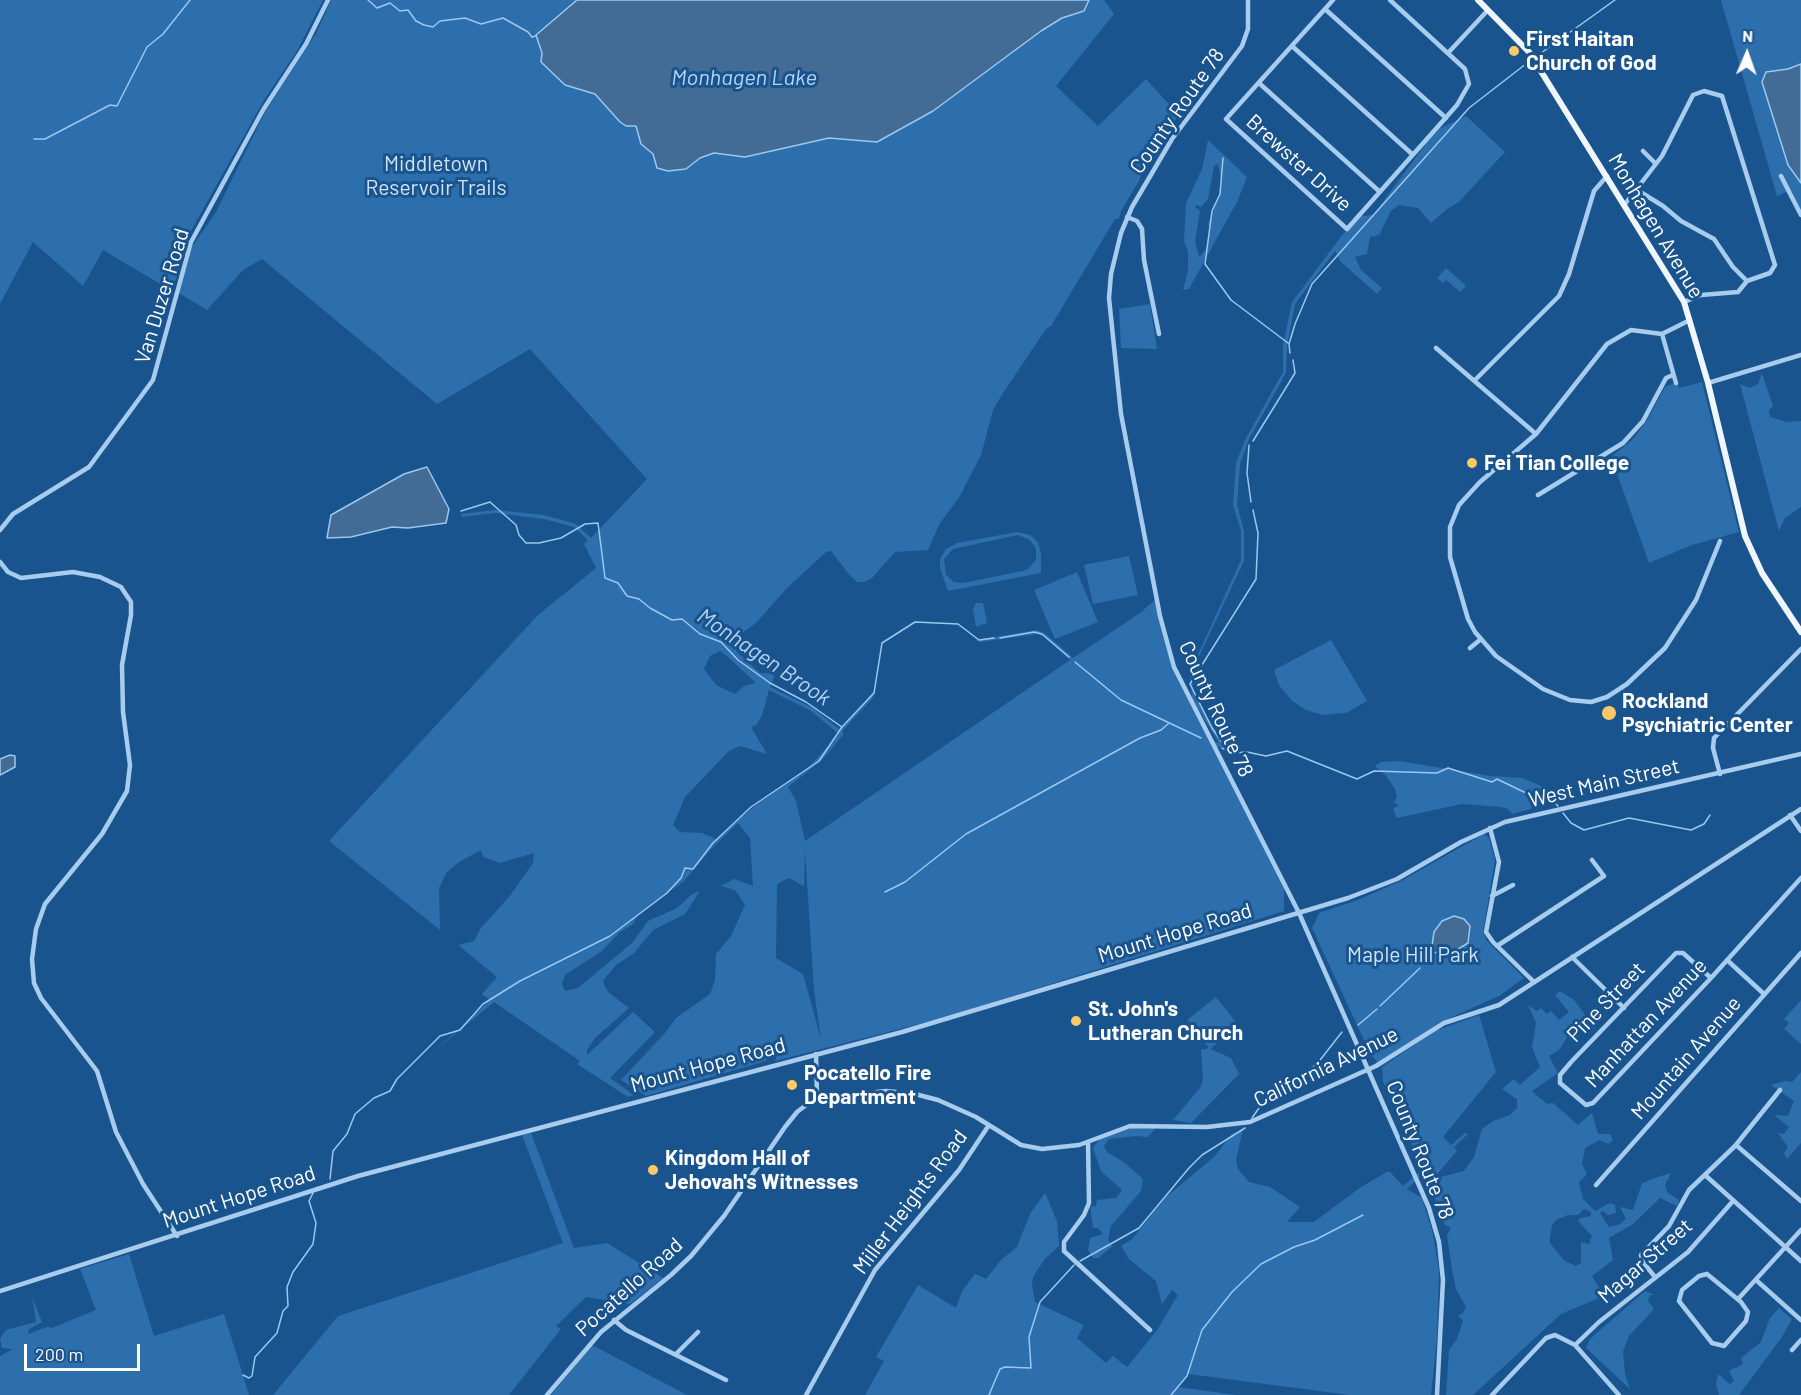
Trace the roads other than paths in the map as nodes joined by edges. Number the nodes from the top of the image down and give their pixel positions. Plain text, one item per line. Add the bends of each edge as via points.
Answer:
1 (328, 0) edge
2 (1248, 0) edge
3 (1333, 0) edge
4 (1390, 0) edge
5 (1478, 0) edge
6 (1325, 9) junction
7 (1488, 10) junction
8 (1292, 46) junction
9 (1448, 53) junction
10 (1259, 83) junction
11 (1446, 118) junction
12 (1642, 151) dead end
13 (1412, 154) junction
14 (1656, 164) junction
15 (1607, 176) junction
16 (1781, 176) dead end
17 (1380, 192) junction
18 (1632, 192) junction
19 (1625, 204) junction
20 (1801, 215) edge
21 (1127, 217) junction
22 (1748, 281) junction
23 (1684, 302) junction
24 (1691, 319) junction
25 (1160, 334) dead end
26 (1662, 334) junction
27 (1436, 348) dead end
28 (1801, 355) edge
29 (1673, 375) junction
30 (1475, 380) junction
31 (1676, 383) dead end
32 (1708, 383) junction
33 (1536, 434) junction
34 (1538, 495) dead end
35 (0, 530) edge
36 (1720, 541) dead end
37 (0, 562) edge
38 (1801, 632) edge
39 (1481, 639) junction
40 (1470, 648) dead end
41 (1801, 649) edge
42 (1801, 754) edge
43 (1720, 774) junction
44 (1801, 809) edge
45 (1790, 815) junction
46 (1490, 828) junction
47 (1801, 831) edge
48 (1592, 860) dead end
49 (1422, 865) joint
50 (1801, 878) edge
51 (1513, 885) dead end
52 (1492, 896) junction
53 (1299, 913) junction
54 (1497, 946) junction
55 (1801, 953) edge
56 (1572, 957) junction
57 (1727, 960) junction
58 (1711, 978) junction
59 (1533, 981) junction
60 (1764, 994) junction
61 (1624, 1008) junction
62 (816, 1054) junction
63 (1369, 1069) junction
64 (1559, 1078) joint
65 (1780, 1090) dead end
66 (817, 1098) junction
67 (988, 1125) junction
68 (1088, 1142) junction
69 (1736, 1145) junction
70 (1705, 1175) junction
71 (1596, 1185) dead end
72 (1734, 1201) junction
73 (1801, 1201) edge
74 (1801, 1230) edge
75 (177, 1236) junction
76 (1785, 1247) junction
77 (1801, 1261) edge
78 (1655, 1277) junction
79 (1756, 1280) junction
80 (0, 1291) edge
81 (1738, 1299) junction
82 (614, 1320) junction
83 (1801, 1320) edge
84 (1150, 1330) dead end
85 (698, 1332) dead end
86 (1801, 1340) edge
87 (1575, 1345) junction
88 (1792, 1350) dead end
89 (676, 1354) junction
90 (726, 1380) dead end
91 (546, 1395) edge
92 (806, 1395) edge
93 (1437, 1395) edge
94 (1492, 1395) edge
95 (1619, 1395) edge

1 - 35 street, Van Duzer Road via 191,242 153,380 89,467 13,514
2 - 21 street, County Route 78 via 1248,29 1242,46 1172,139
3 - 6 street, Brewster Drive
4 - 9 street, Brewster Drive
5 - 7 main road, Monhagen Avenue
6 - 8 street, Brewster Drive
6 - 11 street
7 - 9 street
7 - 15 main road, Monhagen Avenue via 1529,52
8 - 10 street, Brewster Drive
8 - 13 street
9 - 11 street, Brewster Drive via 1465,69 1469,84
10 - 17 street
10 - 17 street, Brewster Drive via 1226,119 1282,171 1347,229
11 - 13 street, Brewster Drive
12 - 14 street
13 - 17 street, Brewster Drive
14 - 18 street
14 - 22 street via 1693,95 1713,92 1725,101 1774,259 1772,271
15 - 19 main road, Monhagen Avenue
15 - 30 street via 1594,191 1559,296
16 - 20 street
18 - 19 street
18 - 22 street via 1642,193 1714,239
19 - 23 main road, Monhagen Avenue
21 - 25 street via 1137,221 1142,229 1144,260
21 - 53 street, County Route 78 via 1111,274 1110,323 1127,450 1162,625 1188,699
22 - 23 street via 1738,292
23 - 24 main road, Monhagen Avenue
24 - 26 street
24 - 32 main road, Monhagen Avenue
26 - 29 street
26 - 33 street via 1637,330 1612,340
27 - 30 street
28 - 32 street
29 - 31 street
29 - 34 street via 1666,378 1642,421 1623,443
30 - 33 street
32 - 38 main road, Monhagen Avenue via 1750,548
33 - 39 street via 1480,482 1459,505 1451,521 1449,543 1454,575 1468,619
36 - 39 street via 1696,600 1675,634 1645,670 1602,700 1578,702 1543,689 1513,669
37 - 75 street via 8,572 21,578 73,572 100,577 121,587 131,602 122,665 130,765 127,790 102,834 45,904 36,929 32,959 34,983 41,998 97,1071 116,1132 143,1184
39 - 40 street
41 - 43 street via 1714,738
42 - 43 street, West Main Street
43 - 46 street, West Main Street
44 - 45 street, California Avenue
45 - 47 street
45 - 56 street, California Avenue
46 - 49 street, West Main Street
46 - 52 street via 1499,862
48 - 54 street via 1604,876
49 - 53 street, Mount Hope Road via 1370,891
50 - 57 street, Manhattan Avenue
51 - 52 street
52 - 54 street via 1486,932
53 - 62 street, Mount Hope Road via 903,1032
53 - 63 street, County Route 78
54 - 59 street
55 - 60 street, Mountain Avenue
56 - 59 street, California Avenue
56 - 61 street
57 - 58 street, Manhattan Avenue
57 - 60 street
58 - 61 street, Pine Street via 1680,952
58 - 64 street, Manhattan Avenue via 1588,1106
59 - 63 street, California Avenue via 1494,1007 1441,1025
60 - 71 street, Mountain Avenue
61 - 64 street, Pine Street
62 - 66 street
62 - 75 street, Mount Hope Road via 358,1176
63 - 68 street, California Avenue via 1250,1122 1208,1127 1130,1126
63 - 93 street, County Route 78 via 1423,1191 1439,1242 1443,1295
65 - 69 street
66 - 67 street, California Avenue via 886,1091 915,1094 946,1103
66 - 82 street, Pocatello Road via 784,1126 724,1216 691,1256
67 - 68 street, California Avenue via 1015,1142 1035,1148 1064,1148
67 - 92 street, Miller Heights Road via 958,1170 875,1270
68 - 84 street via 1089,1203 1063,1248
69 - 70 street
69 - 73 street
70 - 72 street
70 - 78 street via 1689,1190 1669,1226 1641,1255
72 - 76 street
72 - 78 street, Magar Street via 1688,1252
74 - 76 street
75 - 80 street, Mount Hope Road
76 - 77 street
76 - 79 street
78 - 87 street, Magar Street
79 - 81 street
79 - 83 street
81 - 81 street via 1748,1312 1747,1319 1728,1344 1720,1347 1712,1343 1680,1305 1678,1297 1684,1287 1707,1274
82 - 89 street
82 - 91 street, Pocatello Road
85 - 89 street
86 - 88 street
87 - 94 street via 1551,1335
87 - 95 street
89 - 90 street

